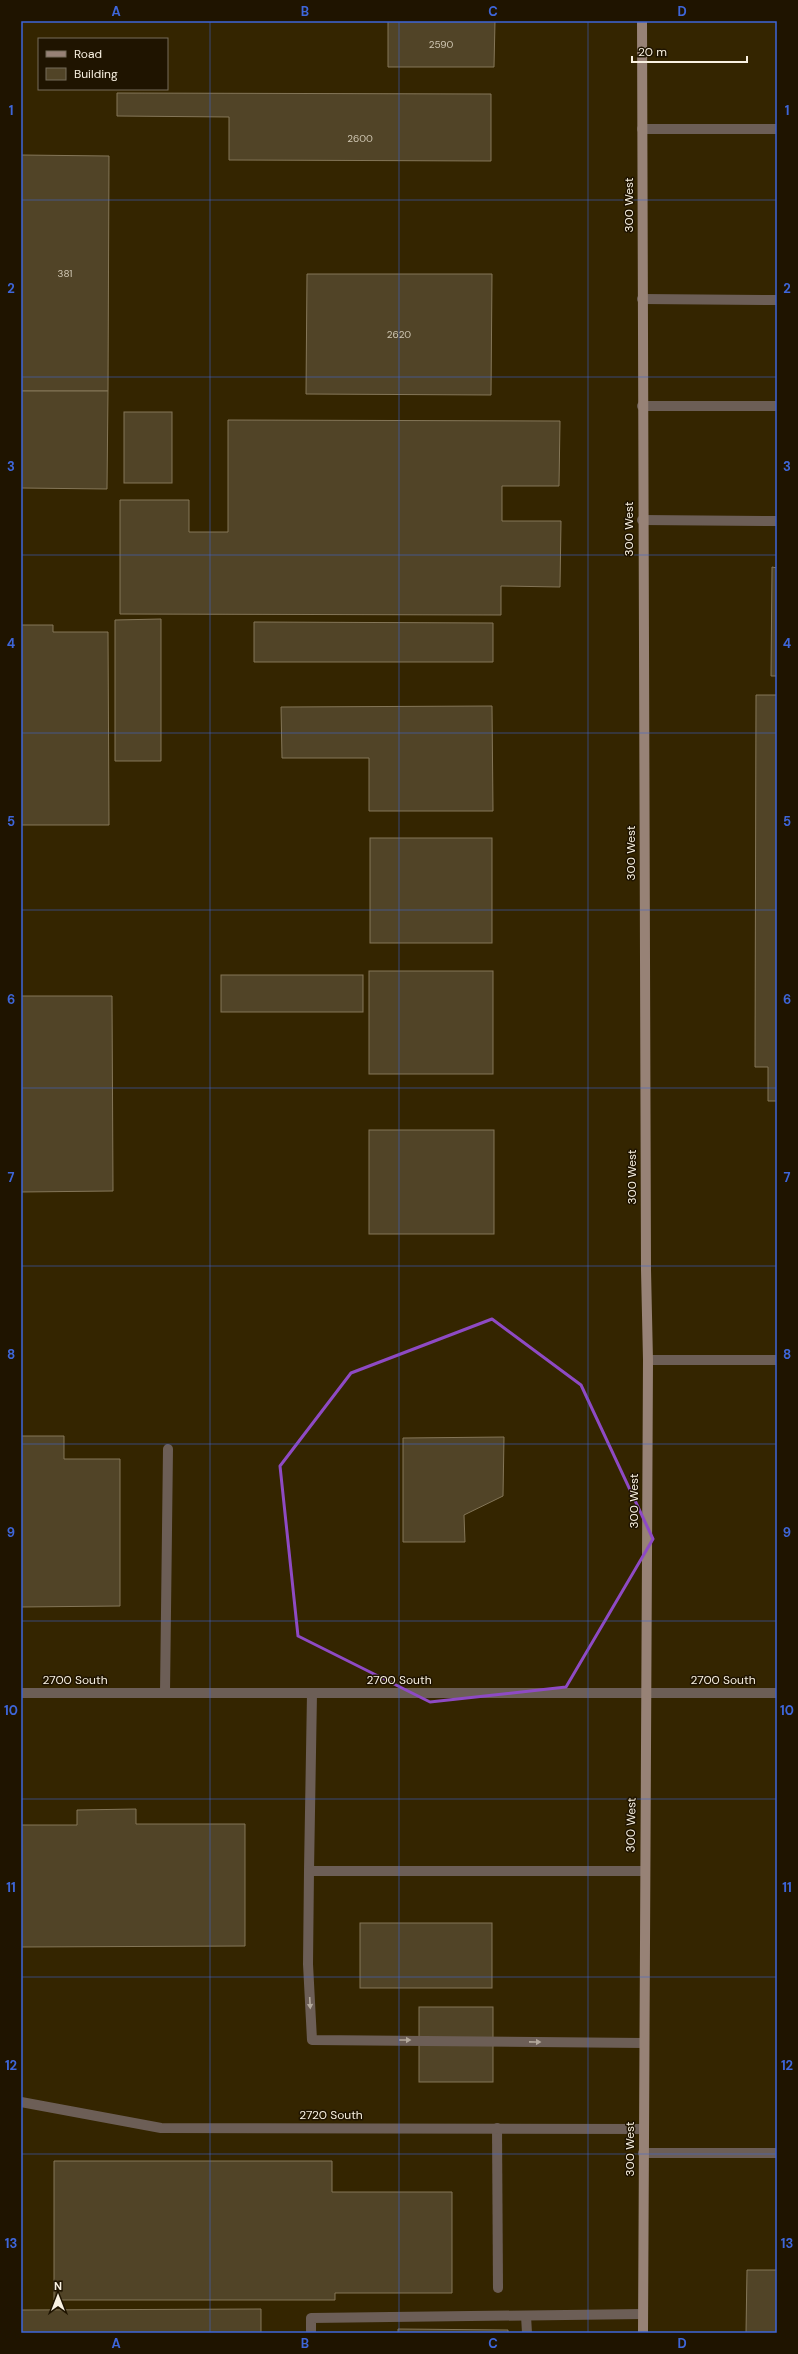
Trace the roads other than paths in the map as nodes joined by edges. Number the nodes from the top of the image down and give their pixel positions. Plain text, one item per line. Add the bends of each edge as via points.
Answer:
1 (642, 21) edge
2 (777, 128) edge
3 (642, 129) junction
4 (642, 299) junction
5 (777, 300) edge
6 (642, 406) junction
7 (777, 406) edge
8 (642, 520) junction
9 (777, 521) edge
10 (648, 1360) junction
11 (777, 1360) edge
12 (168, 1449) dead end
13 (646, 1693) junction
14 (777, 1693) edge
15 (21, 1694) edge
16 (165, 1694) junction
17 (312, 1694) junction
18 (309, 1871) junction
19 (644, 1871) junction
20 (644, 2043) junction
21 (21, 2102) edge
22 (497, 2128) junction
23 (643, 2129) junction
24 (643, 2153) junction
25 (777, 2153) edge
26 (498, 2288) dead end
27 (643, 2314) junction
28 (526, 2316) junction
29 (311, 2333) edge
30 (527, 2333) edge
31 (643, 2333) edge

1 - 3 main road, 300 West
2 - 3 street
3 - 4 main road, 300 West
4 - 5 street
4 - 6 main road, 300 West
6 - 7 street
6 - 8 main road, 300 West
8 - 9 street
8 - 10 main road, 300 West
10 - 11 street
10 - 13 main road, 300 West
12 - 16 street
13 - 14 street, 2700 South
13 - 17 street, 2700 South
13 - 19 main road, 300 West
15 - 16 street, 2700 South
16 - 17 street, 2700 South
17 - 18 street
18 - 19 street
18 -> 20 street via 308,1964 312,2040
19 - 20 main road, 300 West
20 - 23 main road, 300 West
21 - 22 street, 2720 South via 161,2128
22 - 23 street, 2720 South
22 - 26 street
23 - 24 main road, 300 West
24 - 25 street
24 - 27 main road, 300 West
27 - 28 street
27 - 31 main road, 300 West
28 - 29 street via 311,2318
28 - 30 street

